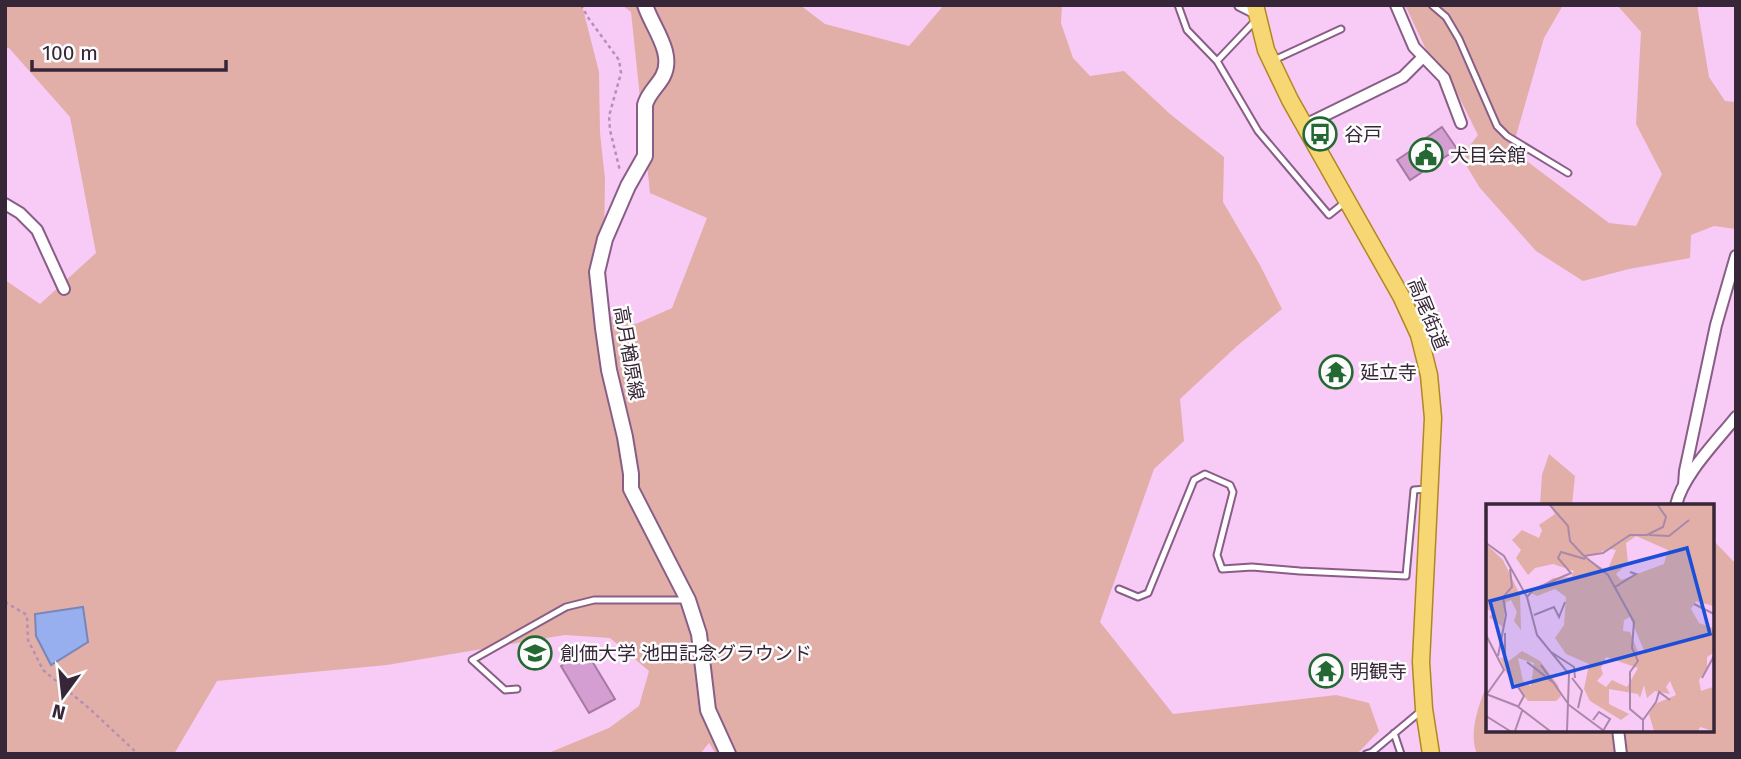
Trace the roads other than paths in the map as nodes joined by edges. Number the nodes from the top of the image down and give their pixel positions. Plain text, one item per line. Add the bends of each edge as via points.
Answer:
1 (645, 5) edge
2 (1178, 5) edge
3 (1240, 5) edge
4 (1396, 5) edge
5 (1432, 5) edge
6 (1256, 12) edge
7 (1342, 29) dead end
8 (1423, 57) junction
9 (1217, 61) junction
10 (1271, 61) junction
11 (1461, 123) dead end
12 (1305, 125) junction
13 (1568, 173) dead end
14 (1348, 200) junction
15 (5, 204) edge
16 (1736, 256) edge
17 (64, 289) dead end
18 (1736, 417) edge
19 (1684, 485) junction
20 (1430, 489) junction
21 (1676, 504) edge
22 (1119, 589) dead end
23 (688, 600) junction
24 (517, 689) dead end
25 (1424, 709) junction
26 (1618, 731) edge
27 (1394, 733) junction
28 (728, 754) edge
29 (1366, 754) edge
30 (1401, 754) edge
31 (1431, 754) edge
32 (1621, 754) edge

1 - 23 main road, 高月楢原線 via 667,62 663,76 646,98 645,156 605,239 597,272 631,489
2 - 9 lane via 1187,30
3 - 6 street
4 - 8 street
5 - 13 lane via 1459,38 1497,126
6 - 9 lane
6 - 10 main road, 高尾街道
7 - 10 lane
8 - 11 street via 1444,78
8 - 12 street via 1403,77
9 - 14 lane via 1258,131 1329,215
10 - 12 main road, 高尾街道
12 - 14 main road, 高尾街道
14 - 20 main road, 高尾街道 via 1419,335 1433,418
15 - 17 street via 37,230
16 - 19 street via 1716,325
18 - 19 street
19 - 21 street
20 - 22 lane via 1414,490 1406,576 1223,569 1217,555 1233,492 1230,485 1205,474 1194,480 1148,593 1139,597
20 - 25 main road, 高尾街道 via 1421,662
23 - 24 lane via 580,603 472,660 505,690
23 - 28 main road, 高月楢原線 via 699,634 708,710
25 - 27 lane
25 - 31 main road, 高尾街道
26 - 32 street
27 - 29 lane
27 - 30 lane

